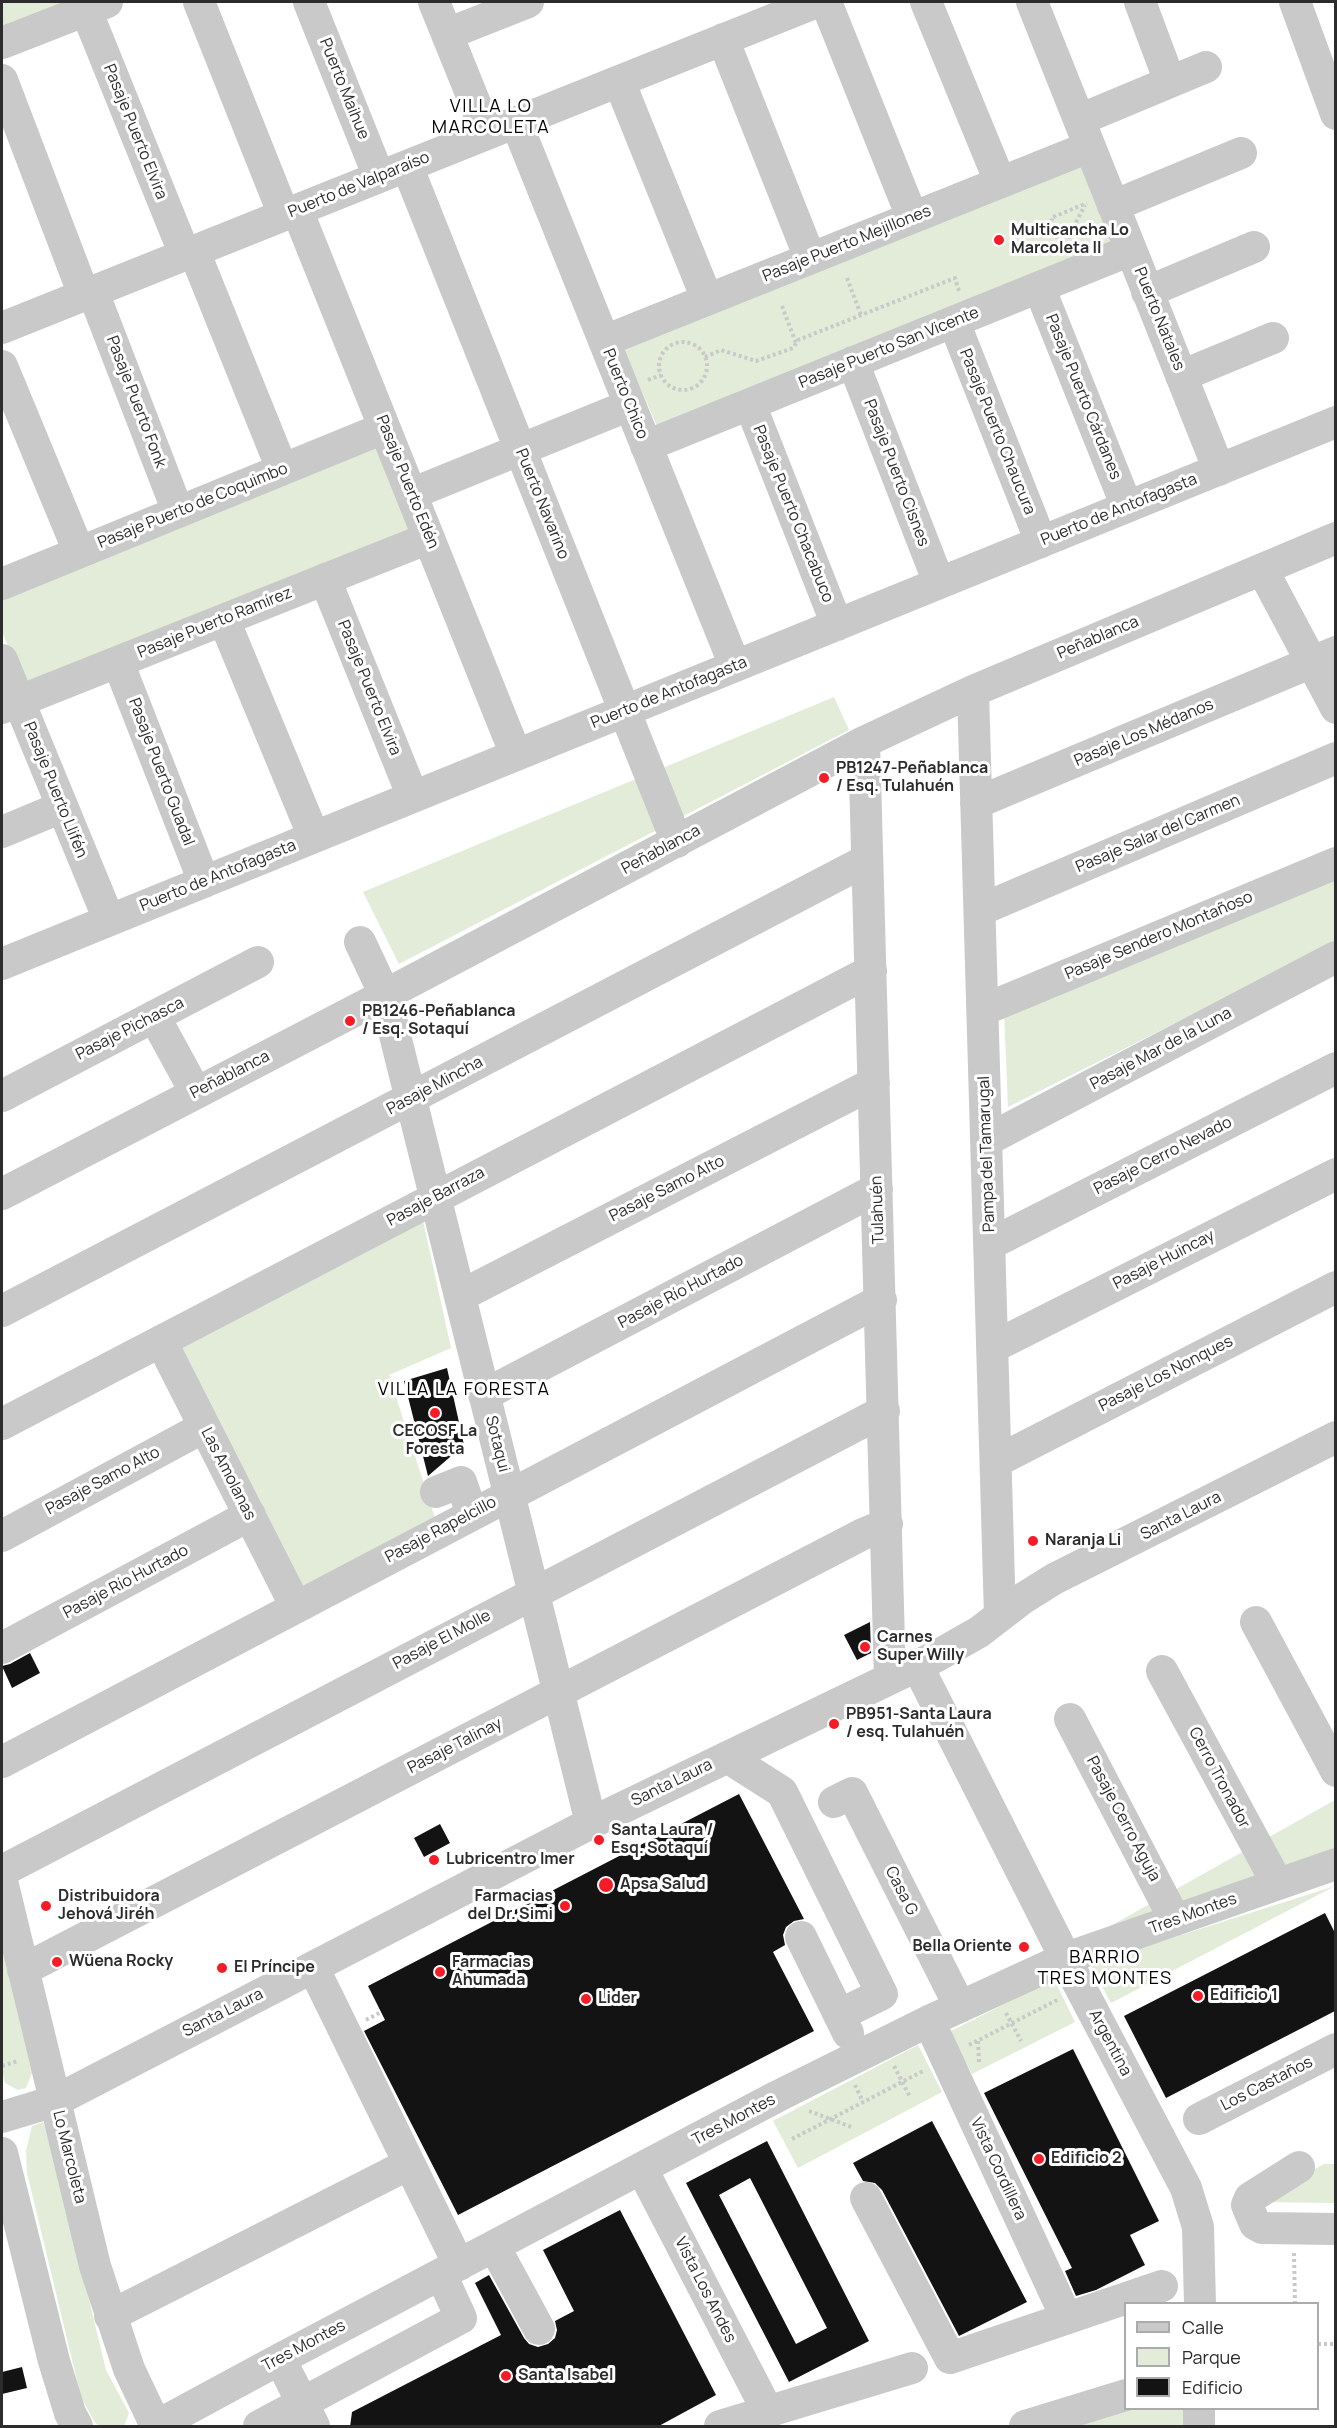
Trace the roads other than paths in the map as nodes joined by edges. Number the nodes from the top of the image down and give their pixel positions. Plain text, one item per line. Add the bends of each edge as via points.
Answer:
1 (199, 2) edge
2 (309, 2) edge
3 (434, 2) edge
4 (528, 2) edge
5 (817, 2) edge
6 (826, 2) edge
7 (926, 2) edge
8 (1032, 2) edge
9 (1140, 2) edge
10 (1295, 2) edge
11 (96, 6) edge
12 (748, 14) edge
13 (447, 34) junction
14 (723, 39) junction
15 (2, 43) edge
16 (1206, 67) dead end
17 (2, 80) edge
18 (619, 81) junction
19 (1170, 82) junction
20 (1335, 114) edge
21 (516, 122) junction
22 (1084, 133) junction
23 (487, 134) junction
24 (1240, 153) dead end
25 (393, 171) junction
26 (1000, 182) junction
27 (1102, 201) junction
28 (290, 213) junction
29 (912, 218) junction
30 (1254, 247) dead end
31 (1131, 250) junction
32 (190, 253) junction
33 (810, 258) junction
34 (1039, 287) junction
35 (1148, 292) junction
36 (89, 293) junction
37 (707, 299) junction
38 (957, 308) junction
39 (2, 328) edge
40 (1273, 338) dead end
41 (604, 341) junction
42 (852, 362) junction
43 (2, 366) edge
44 (1181, 376) junction
45 (750, 404) junction
46 (630, 405) junction
47 (1335, 422) edge
48 (384, 428) junction
49 (646, 446) junction
50 (520, 450) junction
51 (282, 469) junction
52 (1219, 470) junction
53 (411, 494) junction
54 (1127, 507) junction
55 (178, 512) junction
56 (429, 538) junction
57 (1335, 538) edge
58 (1041, 542) junction
59 (79, 552) junction
60 (1262, 569) junction
61 (325, 579) junction
62 (939, 583) junction
63 (2, 584) edge
64 (224, 620) junction
65 (837, 625) junction
66 (1323, 658) edge
67 (2, 660) edge
68 (118, 662) junction
69 (735, 666) junction
70 (973, 691) junction
71 (10, 704) edge
72 (1335, 708) edge
73 (625, 711) junction
74 (864, 742) junction
75 (516, 755) junction
76 (1335, 758) edge
77 (413, 797) junction
78 (976, 803) junction
79 (62, 807) junction
80 (2, 832) edge
81 (314, 837) junction
82 (677, 842) junction
83 (867, 860) junction
84 (1335, 862) edge
85 (204, 882) junction
86 (980, 910) junction
87 (109, 920) junction
88 (360, 942) dead end
89 (1335, 957) edge
90 (258, 962) dead end
91 (2, 964) edge
92 (871, 971) junction
93 (385, 995) junction
94 (983, 1010) junction
95 (154, 1016) junction
96 (1335, 1068) edge
97 (874, 1083) junction
98 (196, 1093) junction
99 (2, 1096) edge
100 (411, 1098) junction
101 (987, 1140) junction
102 (1335, 1174) edge
103 (877, 1189) junction
104 (2, 1192) edge
105 (436, 1198) junction
106 (990, 1244) junction
107 (1335, 1287) edge
108 (460, 1296) junction
109 (881, 1300) junction
110 (2, 1311) edge
111 (160, 1341) junction
112 (993, 1347) junction
113 (484, 1395) junction
114 (884, 1411) junction
115 (2, 1424) edge
116 (204, 1427) junction
117 (1335, 1437) edge
118 (997, 1461) junction
119 (436, 1492) dead end
120 (509, 1494) junction
121 (472, 1514) junction
122 (249, 1515) junction
123 (887, 1524) junction
124 (2, 1536) edge
125 (534, 1593) junction
126 (296, 1607) junction
127 (1000, 1616) junction
128 (1256, 1623) dead end
129 (2, 1648) edge
130 (1162, 1671) dead end
131 (904, 1672) junction
132 (558, 1692) junction
133 (1070, 1719) dead end
134 (727, 1757) junction
135 (2, 1762) edge
136 (1335, 1771) edge
137 (834, 1802) dead end
138 (591, 1822) junction
139 (1335, 1864) edge
140 (2, 1871) edge
141 (2, 1881) edge
142 (1277, 1883) junction
143 (1175, 1920) junction
144 (801, 1937) dead end
145 (1066, 1958) junction
146 (313, 1967) junction
147 (23, 1970) junction
148 (960, 2007) junction
149 (838, 2015) junction
150 (929, 2021) junction
151 (1335, 2049) edge
152 (859, 2055) junction
153 (55, 2101) junction
154 (2, 2117) edge
155 (1199, 2119) dead end
156 (409, 2164) junction
157 (3, 2166) edge
158 (1299, 2167) dead end
159 (642, 2169) junction
160 (866, 2198) dead end
161 (1335, 2229) edge
162 (494, 2246) junction
163 (450, 2270) junction
164 (1162, 2286) dead end
165 (1200, 2302) edge
166 (110, 2316) junction
167 (1066, 2317) junction
168 (539, 2329) dead end
169 (280, 2359) junction
170 (912, 2368) dead end
171 (1124, 2395) edge
172 (1199, 2410) edge
173 (768, 2412) junction
174 (308, 2415) edge
175 (1030, 2426) edge
176 (77, 2427) edge
177 (156, 2427) edge
178 (259, 2427) edge
179 (720, 2427) edge
180 (1199, 2427) edge

1 - 28 street, Pasaje Puerto Edén
2 - 25 street, Puerto Maihue
3 - 13 street
4 - 13 street
5 - 12 street, Puerto de Valparaíso
6 - 29 street
7 - 26 street
8 - 22 street, Puerto Natales
9 - 19 street
10 - 20 street
11 - 15 street
11 - 32 street, Pasaje Puerto Elvira
12 - 14 street, Puerto de Valparaíso
13 - 23 street
14 - 18 street, Puerto de Valparaíso
14 - 33 street
16 - 19 street, Pasaje Puerto Mejillones
17 - 36 street, Pasaje Puerto Fonk
18 - 21 street, Puerto de Valparaíso
18 - 37 street
19 - 22 street, Pasaje Puerto Mejillones
21 - 23 street, Puerto de Valparaíso
21 - 41 street, Puerto Chico
22 - 26 street, Pasaje Puerto Mejillones
22 - 27 street, Puerto Natales
23 - 25 street, Puerto de Valparaíso
24 - 27 street
25 - 28 street, Puerto de Valparaíso
25 - 50 street, Puerto Navarino
26 - 29 street, Pasaje Puerto Mejillones
27 - 31 street, Puerto Natales
28 - 32 street, Puerto de Valparaíso
28 - 48 street, Pasaje Puerto Edén
29 - 33 street, Pasaje Puerto Mejillones
30 - 35 street
31 - 34 street, Pasaje Puerto San Vicente
31 - 35 street, Puerto Natales
32 - 36 street, Puerto de Valparaíso
32 - 51 street, Pasaje Puerto Elvira
33 - 37 street, Pasaje Puerto Mejillones
34 - 38 street, Pasaje Puerto San Vicente
34 - 54 street, Pasaje Puerto Cárdanes
35 - 44 street, Puerto Natales
36 - 39 street, Puerto de Valparaíso
36 - 55 street, Pasaje Puerto Fonk
37 - 41 street, Pasaje Puerto Mejillones
38 - 42 street, Pasaje Puerto San Vicente
38 - 58 street, Pasaje Puerto Chaucura
40 - 44 street
41 - 46 street, Puerto Chico
42 - 45 street, Pasaje Puerto San Vicente
42 - 62 street, Pasaje Puerto Cisnes
43 - 59 street
44 - 52 street, Puerto Natales
45 - 49 street, Pasaje Puerto San Vicente
45 - 65 street, Pasaje Puerto Chacabuco
46 - 49 street, Puerto Chico
46 - 50 street
47 - 52 street, Puerto de Antofagasta
48 - 51 street, Pasaje Puerto de Coquimbo
48 - 53 street, Pasaje Puerto Edén
49 - 69 street, Puerto Chico
50 - 53 street
50 - 73 street, Puerto Navarino
51 - 55 street, Pasaje Puerto de Coquimbo
52 - 54 street, Puerto de Antofagasta
53 - 56 street, Pasaje Puerto Edén
54 - 58 street, Puerto de Antofagasta
55 - 59 street, Pasaje Puerto de Coquimbo
56 - 61 street, Pasaje Puerto Ramírez
56 - 75 street, Pasaje Puerto Edén
57 - 60 street, Peñablanca
58 - 62 street, Puerto de Antofagasta
59 - 63 street, Pasaje Puerto de Coquimbo
60 - 66 street
60 - 70 street, Peñablanca
61 - 64 street, Pasaje Puerto Ramírez
61 - 77 street, Pasaje Puerto Elvira
62 - 65 street, Puerto de Antofagasta
64 - 68 street, Pasaje Puerto Ramírez
64 - 81 street
65 - 69 street, Puerto de Antofagasta
66 - 72 street
66 - 78 street, Pasaje Los Médanos
67 - 71 street, Pasaje Puerto Llifén
68 - 71 street, Pasaje Puerto Ramírez
68 - 85 street, Pasaje Puerto Guadal
69 - 73 street, Puerto de Antofagasta
70 - 74 street, Peñablanca
70 - 78 street, Pampa del Tamarugal
71 - 79 street, Pasaje Puerto Llifén
73 - 75 street, Puerto de Antofagasta
73 - 82 street, Puerto Navarino
74 - 82 street, Peñablanca
74 - 83 street, Tulahuén
75 - 77 street, Puerto de Antofagasta
76 - 86 street, Pasaje Salar del Carmen
77 - 81 street, Puerto de Antofagasta
78 - 86 street, Pampa del Tamarugal
79 - 80 street
79 - 87 street, Pasaje Puerto Llifén
81 - 85 street, Puerto de Antofagasta
82 - 93 street, Peñablanca
83 - 92 street, Tulahuén
83 - 100 street, Pasaje Mincha
84 - 94 street, Pasaje Sendero Montañoso
85 - 87 street, Puerto de Antofagasta
86 - 94 street, Pampa del Tamarugal
87 - 91 street, Puerto de Antofagasta
88 - 93 street, Sotaqui
89 - 101 street, Pasaje Mar de la Luna
90 - 95 street, Pasaje Pichasca
92 - 97 street, Tulahuén
92 - 105 street, Pasaje Barraza
93 - 98 street, Peñablanca
93 - 100 street, Sotaqui
94 - 101 street, Pampa del Tamarugal
95 - 98 street
95 - 99 street, Pasaje Pichasca
96 - 106 street, Pasaje Cerro Nevado
97 - 103 street, Tulahuén
97 - 108 street, Pasaje Samo Alto
98 - 104 street, Peñablanca
100 - 105 street, Sotaqui
100 - 110 street, Pasaje Mincha
101 - 106 street, Pampa del Tamarugal
102 - 112 street, Pasaje Huincay
103 - 109 street, Tulahuén
103 - 113 street, Pasaje Río Hurtado
105 - 108 street, Sotaqui
105 - 111 street, Pasaje Barraza
106 - 112 street, Pampa del Tamarugal
107 - 118 street, Pasaje Los Nonques
108 - 113 street, Sotaqui
109 - 114 street, Tulahuén
109 - 120 street, Pasaje Rapelcillo
111 - 115 street, Pasaje Barraza
111 - 116 street, Las Amolanas
112 - 118 street, Pampa del Tamarugal
113 - 120 street, Sotaqui
114 - 123 street, Tulahuén
114 - 125 street, Pasaje El Molle
116 - 122 street, Las Amolanas
116 - 124 street, Pasaje Samo Alto
117 - 127 street, Santa Laura via 1054,1579
118 - 127 street, Pampa del Tamarugal
119 - 121 street via 461,1482
120 - 121 street, Pasaje Rapelcillo
120 - 125 street, Sotaqui
121 - 126 street, Pasaje Rapelcillo
122 - 126 street, Las Amolanas
122 - 129 street, Pasaje Río Hurtado
123 - 131 street, Tulahuén
123 - 132 street, Pasaje Talinay
125 - 132 street, Sotaqui
125 - 140 street, Pasaje El Molle
126 - 135 street, Pasaje Rapelcillo
127 - 131 street, Santa Laura via 962,1643
128 - 136 street
130 - 142 street, Cerro Tronador
131 - 134 street, Santa Laura
131 - 145 street, Argentina
132 - 138 street, Sotaqui
132 - 147 street, Pasaje Talinay
133 - 143 street, Pasaje Cerro Aguja
134 - 138 street, Santa Laura
134 - 149 street via 782,1792 882,1994
137 - 148 street, Casa G via 852,1793
138 - 146 street, Santa Laura
139 - 142 street, Tres Montes
141 - 147 street, Lo Marcoleta
142 - 143 street, Tres Montes
143 - 145 street, Tres Montes
144 - 149 street
145 - 148 street, Tres Montes
145 - 165 street, Argentina via 1186,2188 1198,2227
146 - 153 street, Santa Laura
146 - 156 street
147 - 153 street, Lo Marcoleta
148 - 150 street, Tres Montes
149 - 152 street
150 - 152 street, Tres Montes
150 - 167 street, Vista Cordillera
151 - 155 street, Los Castaños
152 - 159 street, Tres Montes
153 - 154 street, Santa Laura
153 - 166 street, Lo Marcoleta
156 - 163 street
156 - 166 street
157 - 176 street via 54,2361
158 - 161 street via 1248,2201 1257,2226
159 - 162 street, Tres Montes
159 - 173 street, Vista Los Andes
160 - 167 street via 950,2358
162 - 163 street, Tres Montes
162 - 168 street
163 - 169 street, Tres Montes
163 - 174 street via 461,2318
164 - 167 street
166 - 177 street, Lo Marcoleta
169 - 174 street
169 - 177 street, Tres Montes
170 - 173 street
171 - 175 street
172 - 180 street
173 - 179 street
174 - 178 street

